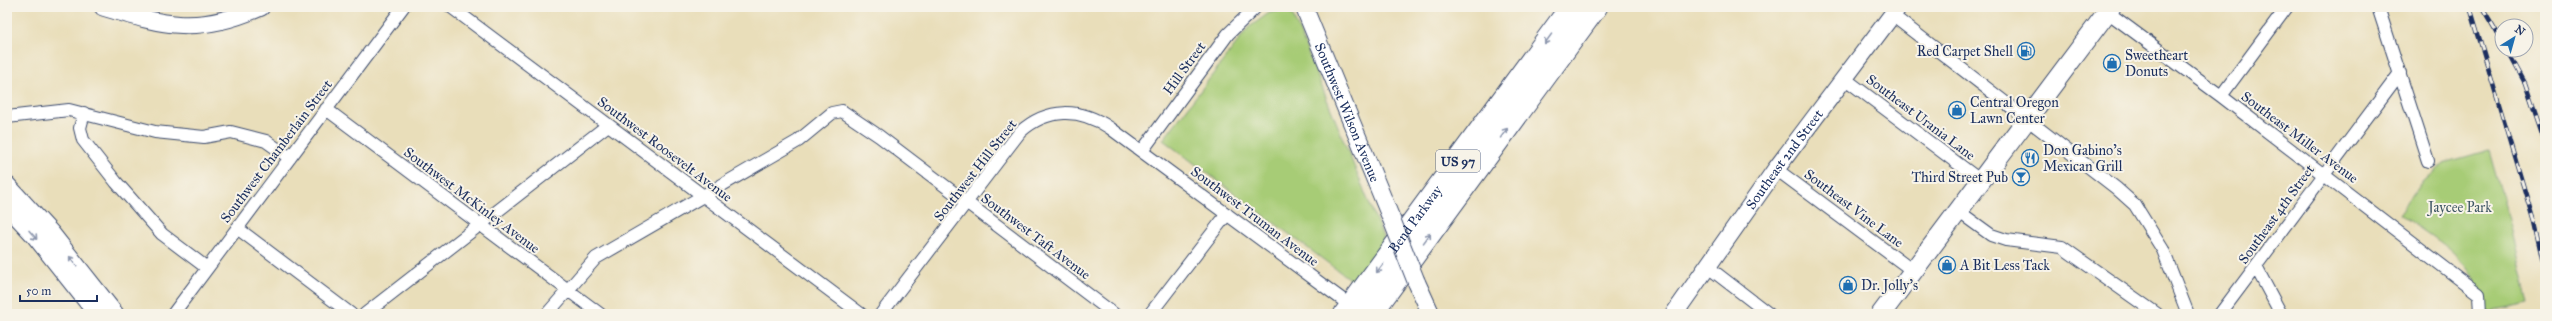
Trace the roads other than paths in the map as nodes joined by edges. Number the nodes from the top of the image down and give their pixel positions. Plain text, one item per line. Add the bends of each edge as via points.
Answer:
1 (103, 7) edge
2 (261, 7) edge
3 (403, 7) edge
4 (452, 7) edge
5 (1256, 7) edge
6 (1304, 7) edge
7 (1571, 7) edge
8 (1596, 7) edge
9 (2287, 7) edge
10 (2378, 7) edge
11 (2107, 9) edge
12 (1895, 11) edge
13 (2400, 73) junction
14 (1844, 78) junction
15 (2221, 96) junction
16 (326, 108) junction
17 (84, 113) junction
18 (7, 117) edge
19 (2027, 119) junction
20 (608, 125) junction
21 (1142, 151) junction
22 (290, 158) junction
23 (2428, 162) dead end
24 (1776, 170) junction
25 (2324, 174) junction
26 (1981, 181) junction
27 (7, 185) edge
28 (702, 195) junction
29 (967, 203) junction
30 (7, 206) edge
31 (1958, 210) junction
32 (1228, 214) junction
33 (480, 225) junction
34 (238, 228) junction
35 (1708, 267) junction
36 (2256, 267) junction
37 (207, 268) junction
38 (1913, 271) junction
39 (569, 291) junction
40 (1348, 310) edge
41 (2186, 313) edge
42 (97, 314) edge
43 (115, 314) edge
44 (173, 314) edge
45 (351, 314) edge
46 (365, 314) edge
47 (547, 314) edge
48 (600, 314) edge
49 (861, 314) edge
50 (880, 314) edge
51 (1114, 314) edge
52 (1150, 314) edge
53 (1371, 314) edge
54 (1431, 314) edge
55 (1674, 314) edge
56 (1769, 314) edge
57 (1881, 314) edge
58 (2157, 314) edge
59 (2220, 314) edge
60 (2281, 314) edge
61 (2480, 314) edge

1 - 2 street via 158,23 181,25 220,21
3 - 16 street, Southwest Chamberlain Street
4 - 20 street, Southwest Roosevelt Avenue
5 - 21 street, Hill Street via 1228,34
6 - 54 street, Southwest Wilson Avenue, bridge
7 -> 40 highway, Bend Parkway / US 97
53 -> 8 highway, Bend Parkway / US 97
9 - 15 street
10 - 13 street
11 - 15 street, Southeast Miller Avenue
11 - 19 main road
12 - 14 street, Southeast 2nd Street
12 - 19 street
13 - 23 street
13 - 25 street, Southeast 4th Street
14 - 24 street, Southeast 2nd Street
14 - 26 street, Southeast Urania Lane
15 - 25 street, Southeast Miller Avenue
16 - 22 street, Southwest Chamberlain Street
16 - 33 street, Southwest McKinley Avenue
17 - 18 street via 69,110
17 - 22 street via 155,132 204,137 231,132 248,135 266,142
17 - 37 street via 80,128 83,140 116,182 162,234
19 - 26 main road
19 - 41 street via 2135,205 2163,250
20 - 28 street, Southwest Roosevelt Avenue
20 - 33 street
21 - 29 street, Southwest Hill Street via 1106,125 1088,116 1068,112 1049,115 1020,132
21 - 32 street, Southwest Truman Avenue
22 - 34 street, Southwest Chamberlain Street
24 - 35 street, Southeast 2nd Street
24 - 38 street, Southeast Vine Lane
25 - 36 street, Southeast 4th Street
25 - 61 street, Southeast Miller Avenue via 2479,294
26 - 31 main road
43 -> 27 street via 51,233
28 - 29 street, Southwest Taft Avenue via 798,141 832,113 842,112 879,136
28 - 39 street via 596,258
28 - 49 street, Southwest Roosevelt Avenue
29 - 50 street, Southwest Hill Street
29 - 51 street, Southwest Taft Avenue
30 -> 42 street
31 - 38 main road
31 - 58 street via 1998,238 2062,247
32 - 40 street, Southwest Truman Avenue
32 - 52 street
33 - 39 street, Southwest McKinley Avenue
33 - 46 street
34 - 37 street, Southwest Chamberlain Street
34 - 45 street
35 - 55 street, Southeast 2nd Street
35 - 56 street
36 - 59 street, Southeast 4th Street
36 - 60 street
37 - 44 street, Southwest Chamberlain Street
38 - 57 main road
39 - 47 street
39 - 48 street, Southwest McKinley Avenue

